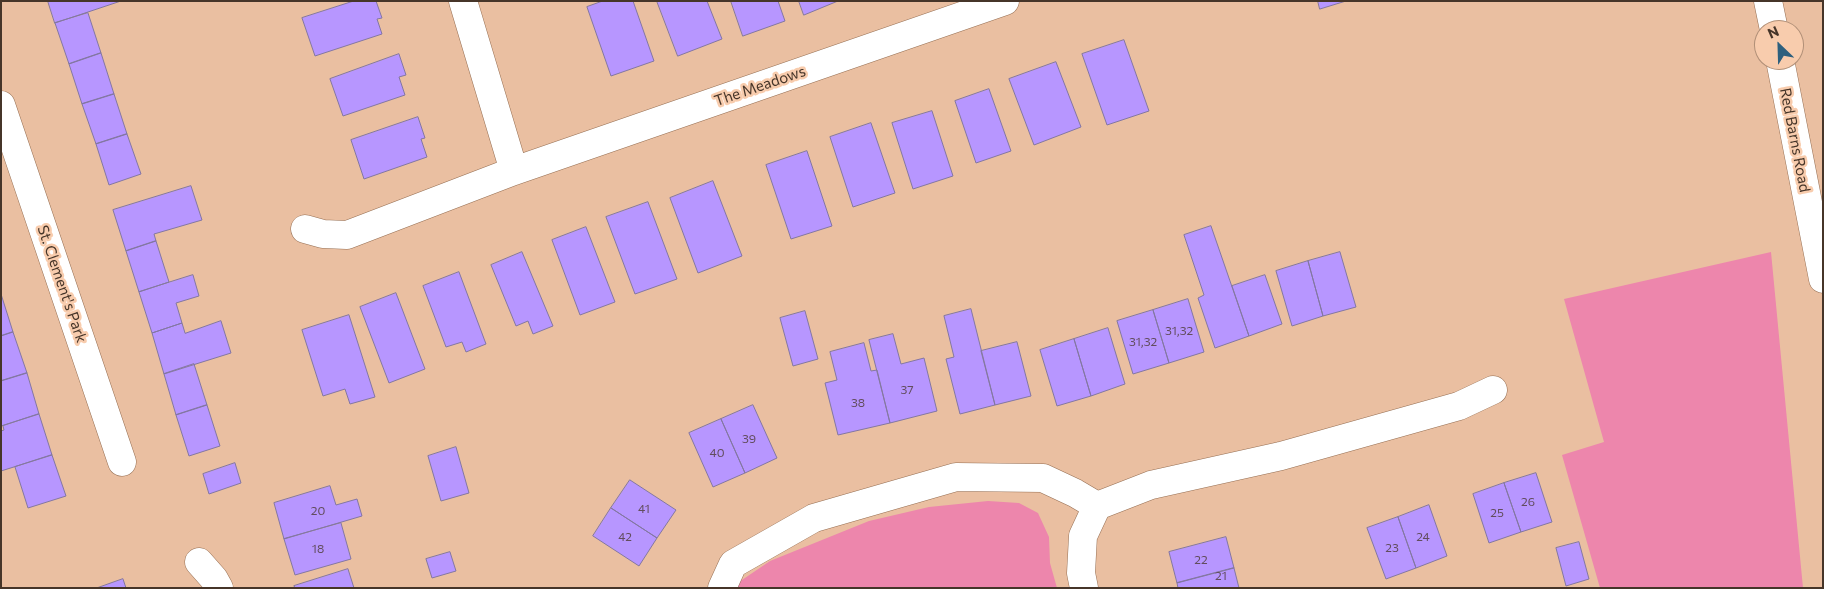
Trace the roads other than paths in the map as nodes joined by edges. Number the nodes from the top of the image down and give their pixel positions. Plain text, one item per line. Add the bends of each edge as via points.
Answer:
1 (464, 1) edge
2 (1005, 1) edge
3 (1768, 1) edge
4 (1772, 20) edge
5 (1782, 70) edge
6 (1, 105) edge
7 (514, 171) junction
8 (305, 229) dead end
9 (1823, 279) edge
10 (1493, 390) dead end
11 (122, 462) dead end
12 (1097, 506) junction
13 (199, 562) dead end
14 (219, 588) edge
15 (722, 588) edge
16 (1084, 588) edge

1 - 7 street
2 - 7 street, The Meadows
3 - 4 street
5 - 9 street, Red Barns Road
6 - 11 street, St. Clement's Park
7 - 8 street, The Meadows via 347,234 323,234
10 - 12 street via 1459,406 1281,456 1151,485
12 - 15 street via 1043,478 956,477 814,518 733,564
12 - 16 street via 1082,536
13 - 14 street

